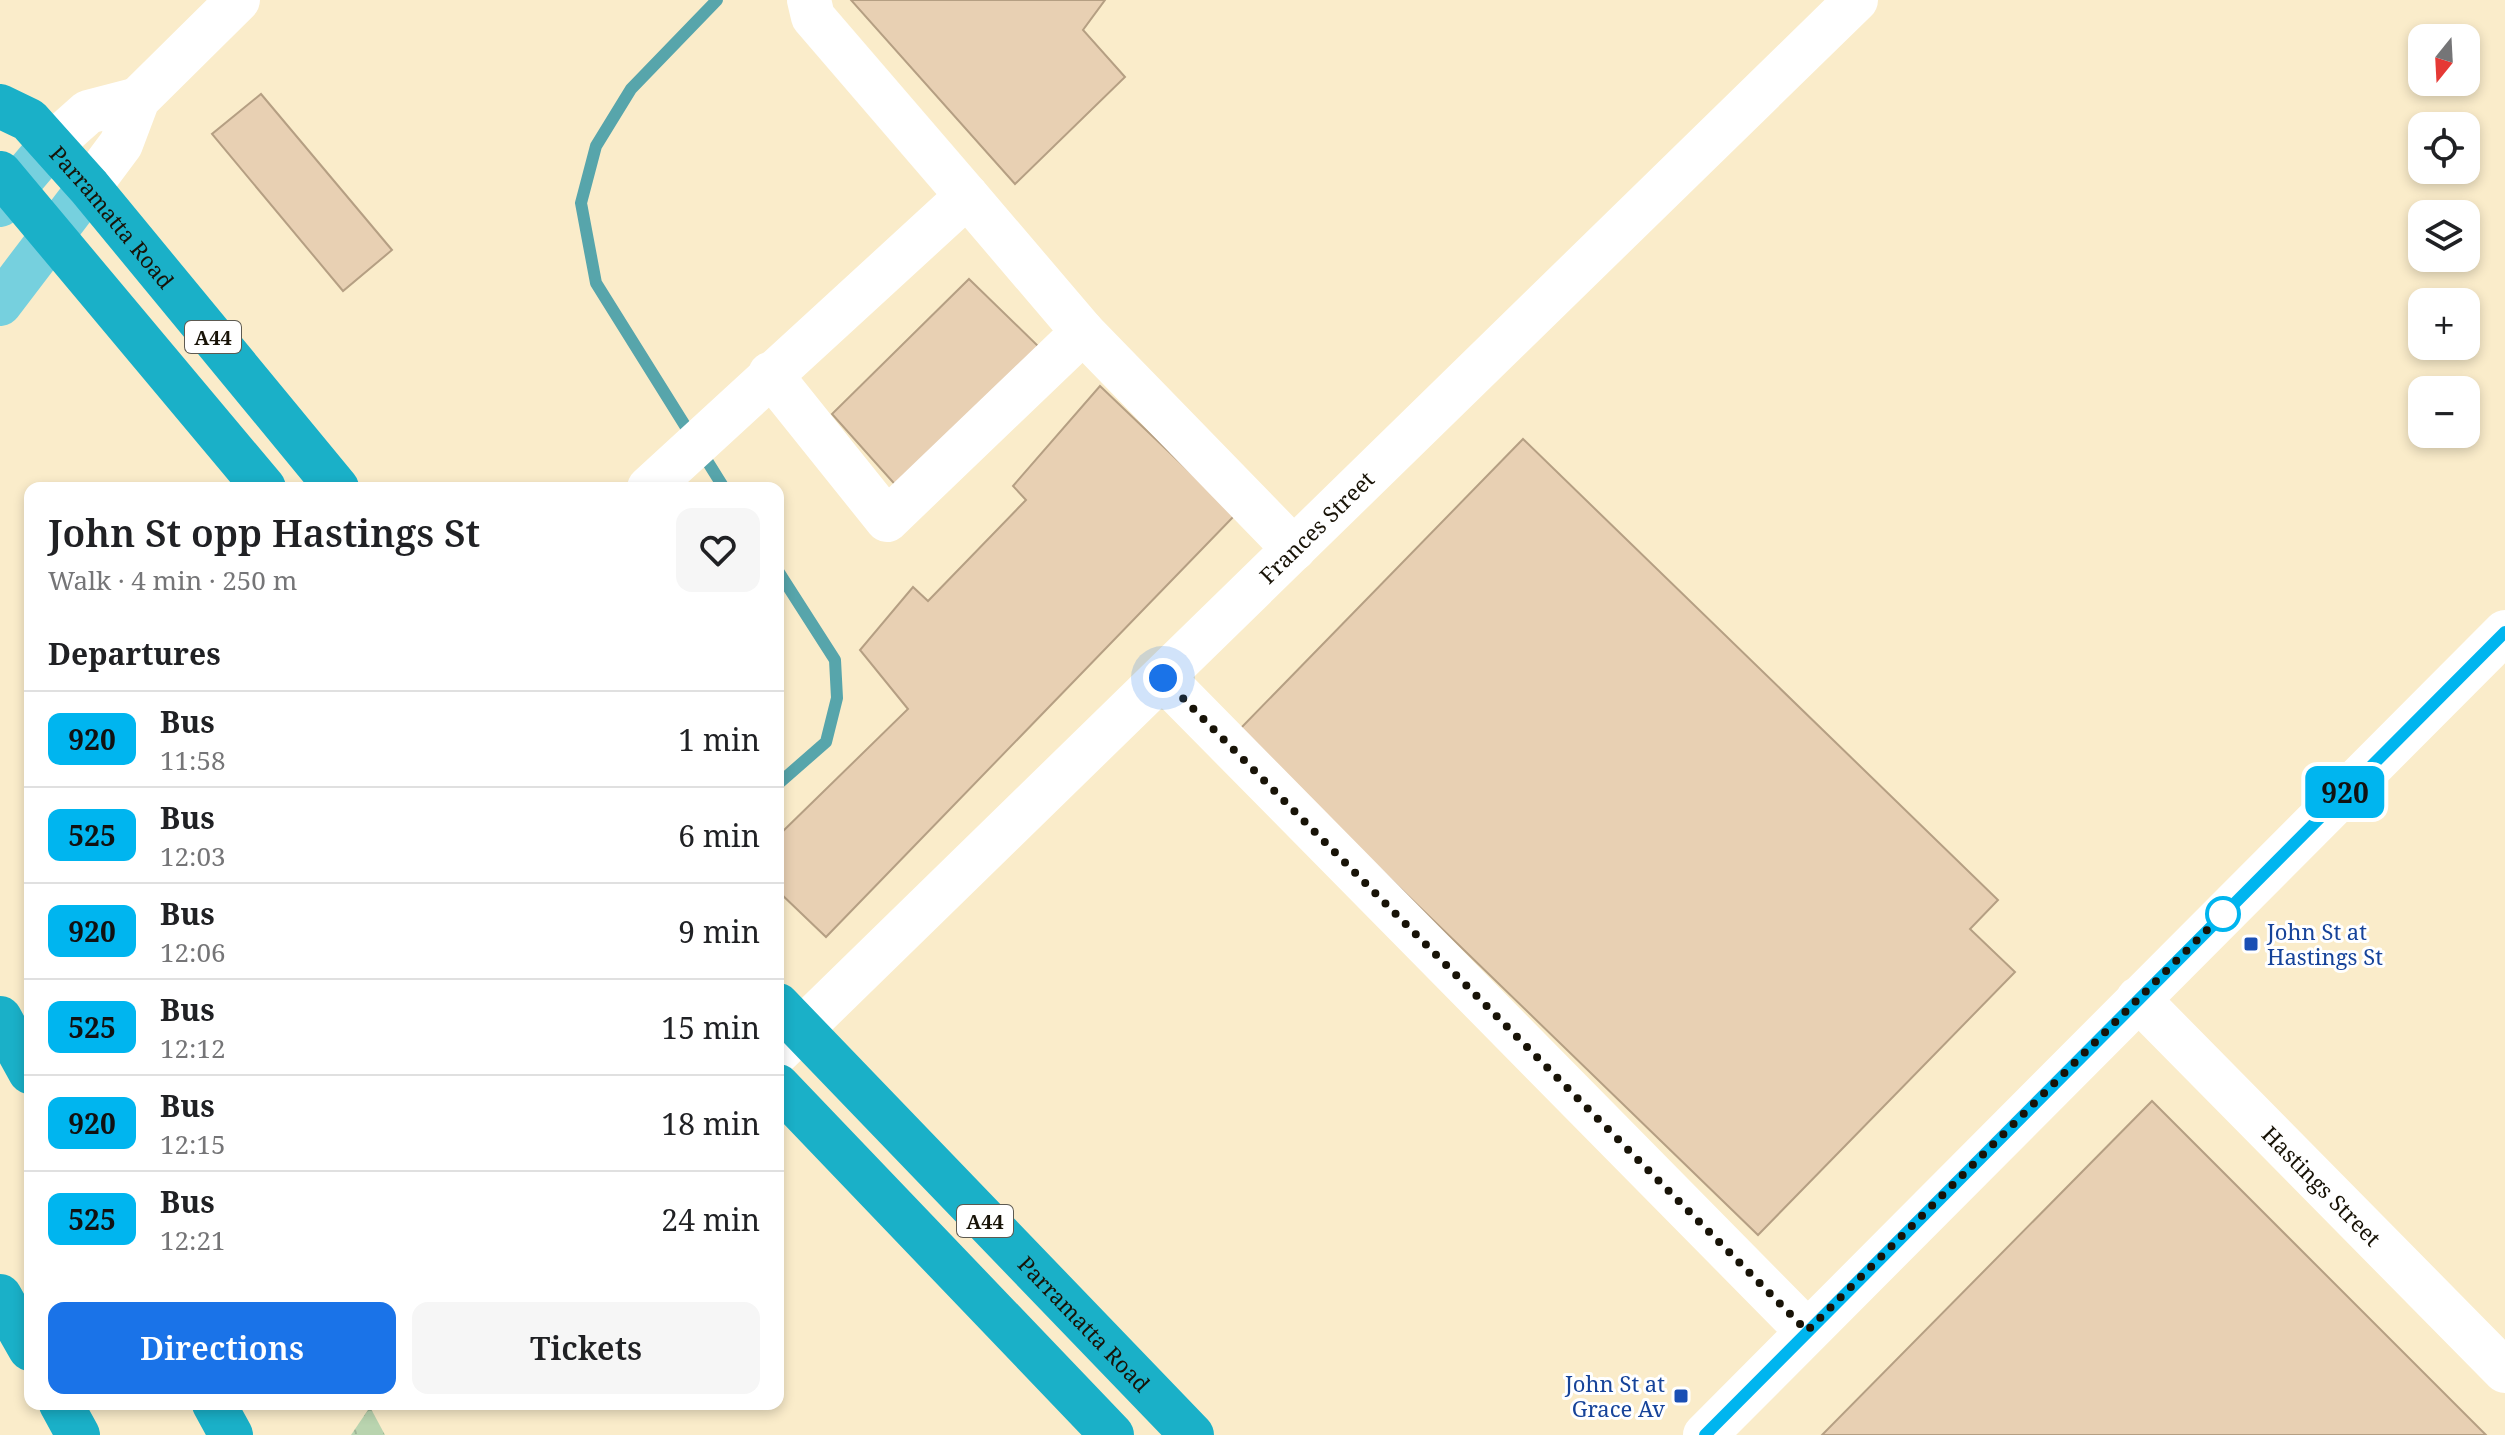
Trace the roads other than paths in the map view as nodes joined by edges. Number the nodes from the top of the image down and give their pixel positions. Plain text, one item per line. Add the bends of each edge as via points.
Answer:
1 (238, 0) edge
2 (809, 0) edge
3 (1833, 7) edge
4 (138, 99) junction
5 (0, 106) edge
6 (51, 145) junction
7 (89, 187) junction
8 (4, 188) edge
9 (967, 196) junction
10 (53, 234) junction
11 (0, 304) edge
12 (1083, 332) junction
13 (755, 388) junction
14 (663, 474) edge
15 (259, 482) edge
16 (332, 482) edge
17 (1294, 549) junction
18 (2505, 632) edge
19 (1163, 678) junction
20 (2138, 999) junction
21 (0, 1018) edge
22 (786, 1029) edge
23 (24, 1061) edge
24 (784, 1092) edge
25 (0, 1296) edge
26 (1807, 1331) junction
27 (24, 1338) edge
28 (2505, 1371) edge
29 (64, 1410) edge
30 (217, 1410) edge
31 (78, 1435) edge
32 (231, 1435) edge
33 (1112, 1435) edge
34 (1192, 1435) edge
35 (1705, 1435) edge

1 - 4 street
2 - 9 street via 813,17
3 - 17 street, Frances Street
4 - 6 street via 88,112
4 - 7 street via 121,144
5 - 6 highway, Parramatta Road / A44 via 29,120
6 - 7 highway, Parramatta Road / A44
6 - 8 main road
7 - 10 main road
7 - 16 highway, Parramatta Road / A44
8 - 10 highway, A44
9 - 12 street
9 - 13 street
10 - 11 main road
10 - 15 highway, A44
12 - 13 street via 887,520
12 - 17 street
13 - 14 street
17 - 19 street, Frances Street
18 - 20 street
19 - 22 street, Frances Street
19 - 26 street
20 - 26 street
20 - 28 street, Hastings Street
21 - 23 highway
22 - 34 highway, Parramatta Road / A44
24 - 33 highway, A44
25 - 27 highway
26 - 35 street
29 - 31 highway
30 - 32 highway

